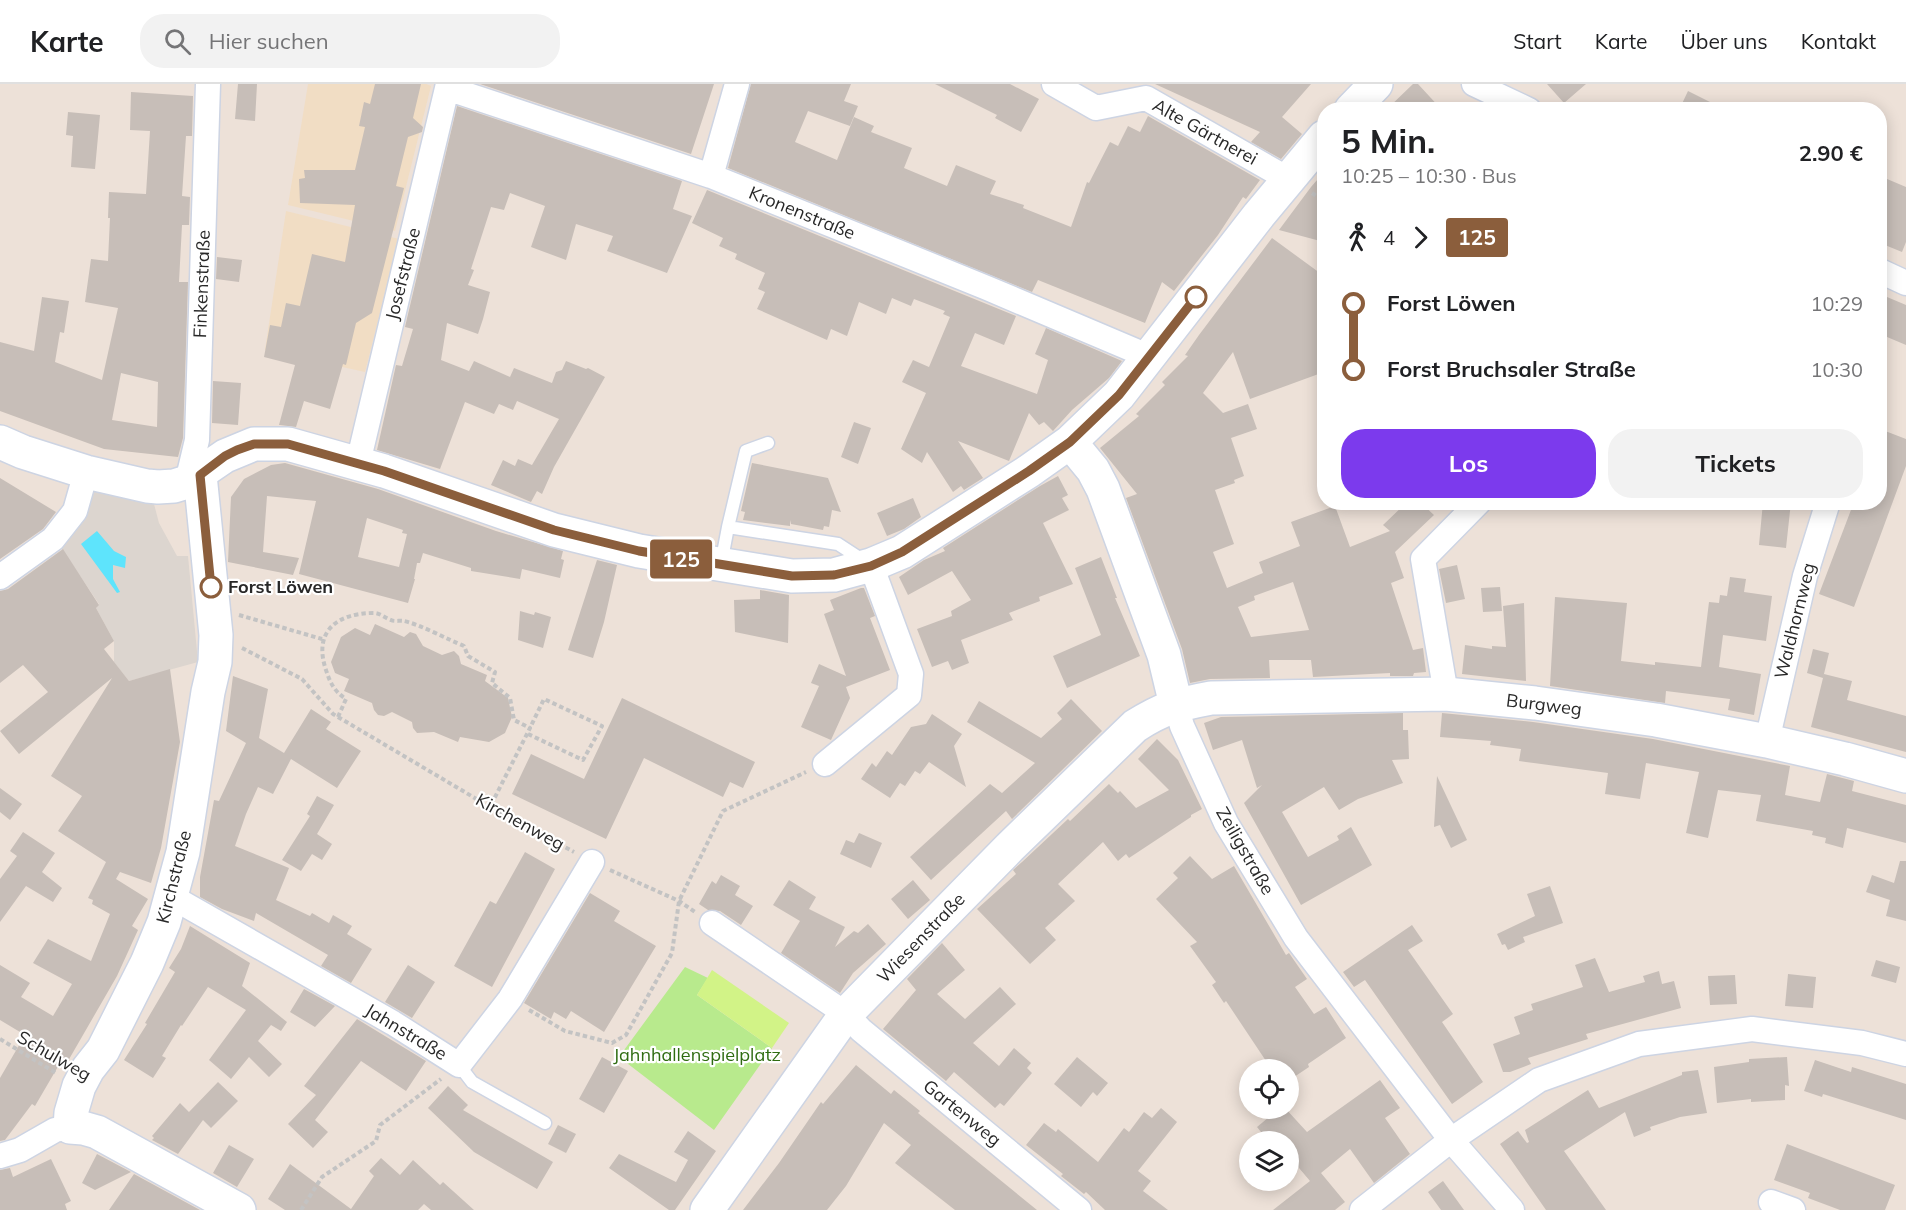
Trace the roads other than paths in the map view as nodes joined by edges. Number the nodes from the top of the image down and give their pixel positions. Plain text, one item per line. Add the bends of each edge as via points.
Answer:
1 (208, 84) edge
2 (737, 84) edge
3 (1054, 84) edge
4 (1376, 84) edge
5 (1474, 84) edge
6 (447, 86) edge
7 (1359, 102) edge
8 (1512, 102) edge
9 (1317, 145) edge
10 (711, 176) junction
11 (1288, 179) junction
12 (1887, 274) edge
13 (1906, 283) edge
14 (1150, 357) junction
15 (0, 442) edge
16 (1070, 442) junction
17 (768, 443) dead end
18 (358, 463) junction
19 (86, 472) junction
20 (194, 478) junction
21 (1471, 510) edge
22 (1826, 510) edge
23 (728, 527) junction
24 (721, 566) junction
25 (871, 566) junction
26 (0, 577) edge
27 (208, 692) junction
28 (1446, 694) junction
29 (1176, 705) junction
30 (1767, 741) junction
31 (825, 764) road end
32 (1906, 776) edge
33 (592, 862) road end
34 (172, 897) junction
35 (712, 923) road end
36 (846, 1014) junction
37 (103, 1050) junction
38 (1906, 1054) edge
39 (459, 1065) junction
40 (545, 1123) dead end
41 (83, 1130) junction
42 (1451, 1140) junction
43 (0, 1156) edge
44 (239, 1210) edge
45 (706, 1210) edge
46 (1079, 1210) edge
47 (1362, 1210) edge
48 (1512, 1210) edge

1 - 20 street, Finkenstraße
2 - 10 street
3 - 11 street, Alte Gärtnerei via 1096,108 1146,98
4 - 7 street
5 - 8 street
6 - 10 street, Kronenstraße
6 - 18 street, Josefstraße
9 - 11 street
10 - 14 street, Kronenstraße
11 - 14 street
12 - 13 street
14 - 16 street via 1119,395
15 - 19 street
16 - 25 street via 902,552
16 - 29 street, Zeiligstraße via 1103,489 1164,655
17 - 23 lane via 746,451
18 - 20 street via 288,444 254,444 225,456
18 - 24 street via 554,530
19 - 20 street via 147,486 174,486
19 - 26 street via 75,511 53,539
20 - 27 street, Kirchstraße via 214,621 215,662
20 - 27 street, Kirchstraße via 186,500
21 - 28 street via 1423,560
22 - 30 street, Waldhornweg via 1805,576
23 - 24 lane
23 - 25 lane via 838,544
24 - 25 street via 792,576 834,575
25 - 31 street via 911,674 909,695
27 - 34 street, Kirchstraße via 183,852
28 - 29 street, Burgweg via 1211,698
28 - 30 street, Burgweg via 1656,720
29 - 36 street, Wiesenstraße via 1135,726
29 - 42 street, Zeiligstraße via 1226,824 1296,938
30 - 32 street, Burgweg
33 - 39 street, Jahnstraße via 510,999
34 - 37 street, Kirchstraße via 147,963
34 - 39 street, Jahnstraße
35 - 36 street
36 - 45 street, Wiesenstraße
36 - 46 street, Gartenweg
37 - 41 street, Kirchstraße via 96,1093
37 - 41 street, Kirchstraße via 78,1086 71,1113
38 - 42 street via 1862,1043 1752,1029 1639,1044 1539,1080
39 - 40 lane via 472,1082
41 - 43 street via 55,1130 20,1150
41 - 44 street
42 - 47 street
42 - 48 street, Zeiligstraße

